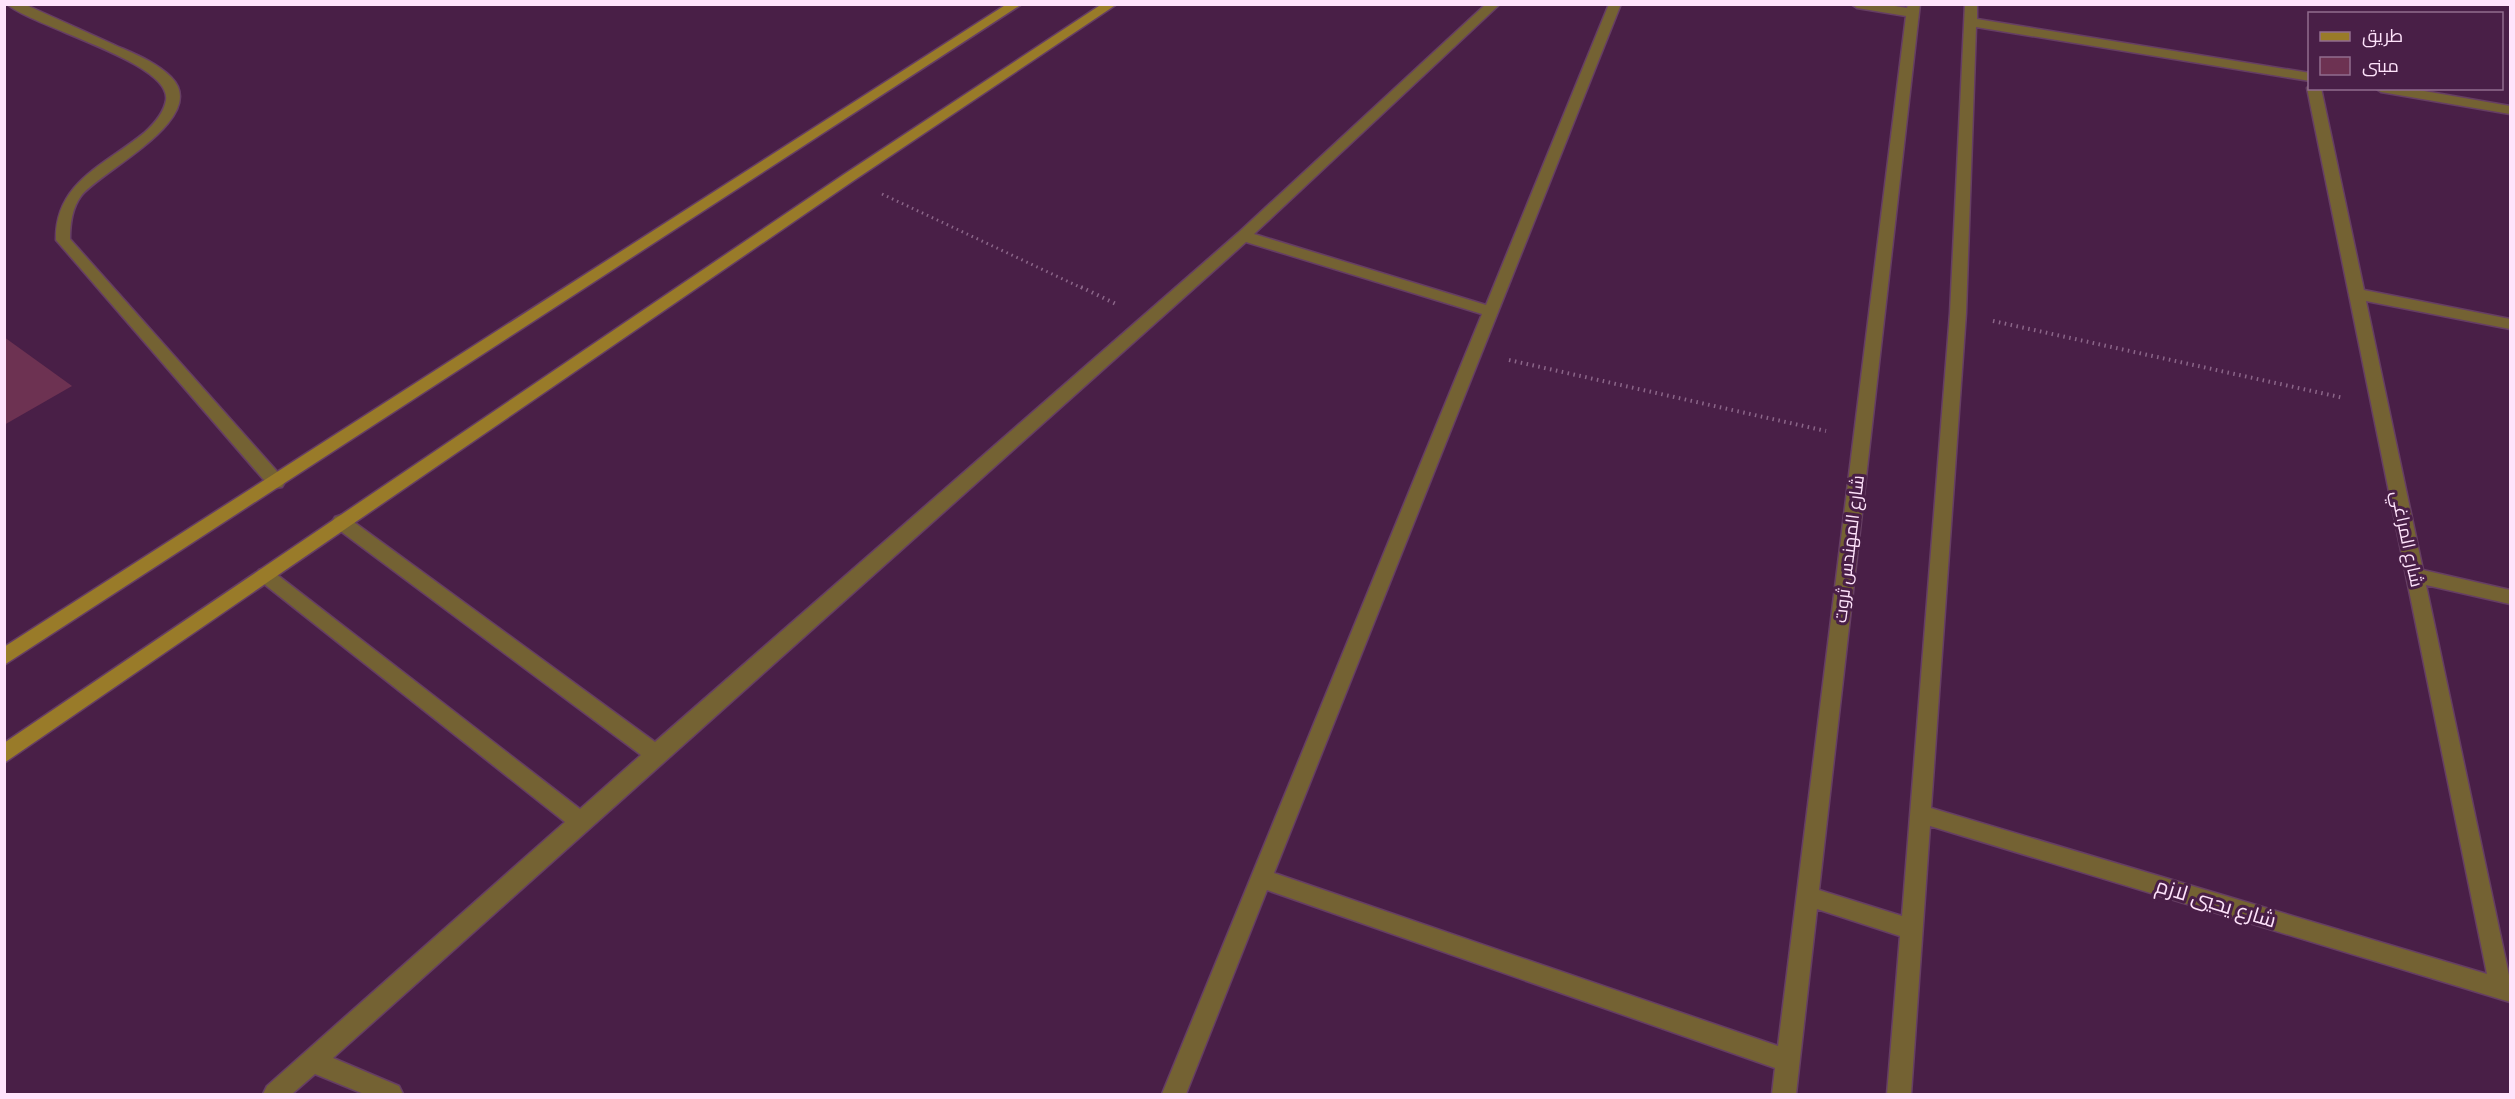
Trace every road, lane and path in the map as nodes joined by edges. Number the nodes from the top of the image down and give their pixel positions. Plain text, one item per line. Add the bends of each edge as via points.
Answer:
1 (13, 4) edge
2 (1016, 4) edge
3 (1111, 4) edge
4 (1494, 4) edge
5 (1615, 4) edge
6 (1857, 4) edge
7 (1913, 9) edge
8 (1970, 13) edge
9 (2308, 77) edge
10 (2314, 90) edge
11 (2392, 90) edge
12 (2511, 110) edge
13 (848, 178) junction
14 (1243, 236) junction
15 (2356, 294) junction
16 (1492, 312) junction
17 (1958, 313) junction
18 (1149, 319) junction
19 (2511, 324) edge
20 (1476, 353) junction
21 (2380, 405) junction
22 (1862, 439) junction
23 (276, 482) junction
24 (341, 522) junction
25 (265, 575) junction
26 (2415, 575) junction
27 (2511, 597) edge
28 (4, 657) edge
29 (4, 754) edge
30 (656, 754) junction
31 (1921, 814) junction
32 (580, 821) junction
33 (1263, 879) junction
34 (1807, 896) junction
35 (1911, 929) junction
36 (2506, 991) edge
37 (313, 1061) junction
38 (1789, 1061) junction
39 (275, 1095) edge
40 (391, 1095) edge
41 (1174, 1095) edge
42 (1785, 1095) edge
43 (1899, 1095) edge

1 - 23 street via 146,64 169,81 173,93 166,120 82,186 62,223 63,240
2 - 23 street
3 - 13 street
4 - 14 street
5 - 16 street
6 - 7 street
7 - 22 street, شارع المهندس ثروت
8 - 9 street
8 - 17 street
10 - 15 street, شارع المراغي
11 - 12 street
13 - 18 path
13 - 24 street
14 - 16 street
14 - 18 street
15 - 19 street
15 - 21 street, شارع المراغي
16 - 20 street
17 - 21 path
17 - 31 street
18 - 30 street
20 - 22 path
20 - 33 street
21 - 26 street, شارع المراغي
22 - 34 street, شارع المهندس ثروت
23 - 28 street
24 - 25 street
24 - 30 street
25 - 29 street
25 - 32 street
26 - 27 street
26 - 36 street, شارع المراغي
30 - 32 street
31 - 35 street
31 - 36 street, شارع يحيي لازم
32 - 37 street
33 - 38 street
33 - 41 street
34 - 35 street
34 - 38 street, شارع المهندس ثروت
35 - 43 street
37 - 39 street
37 - 40 street
38 - 42 street, شارع المهندس ثروت

